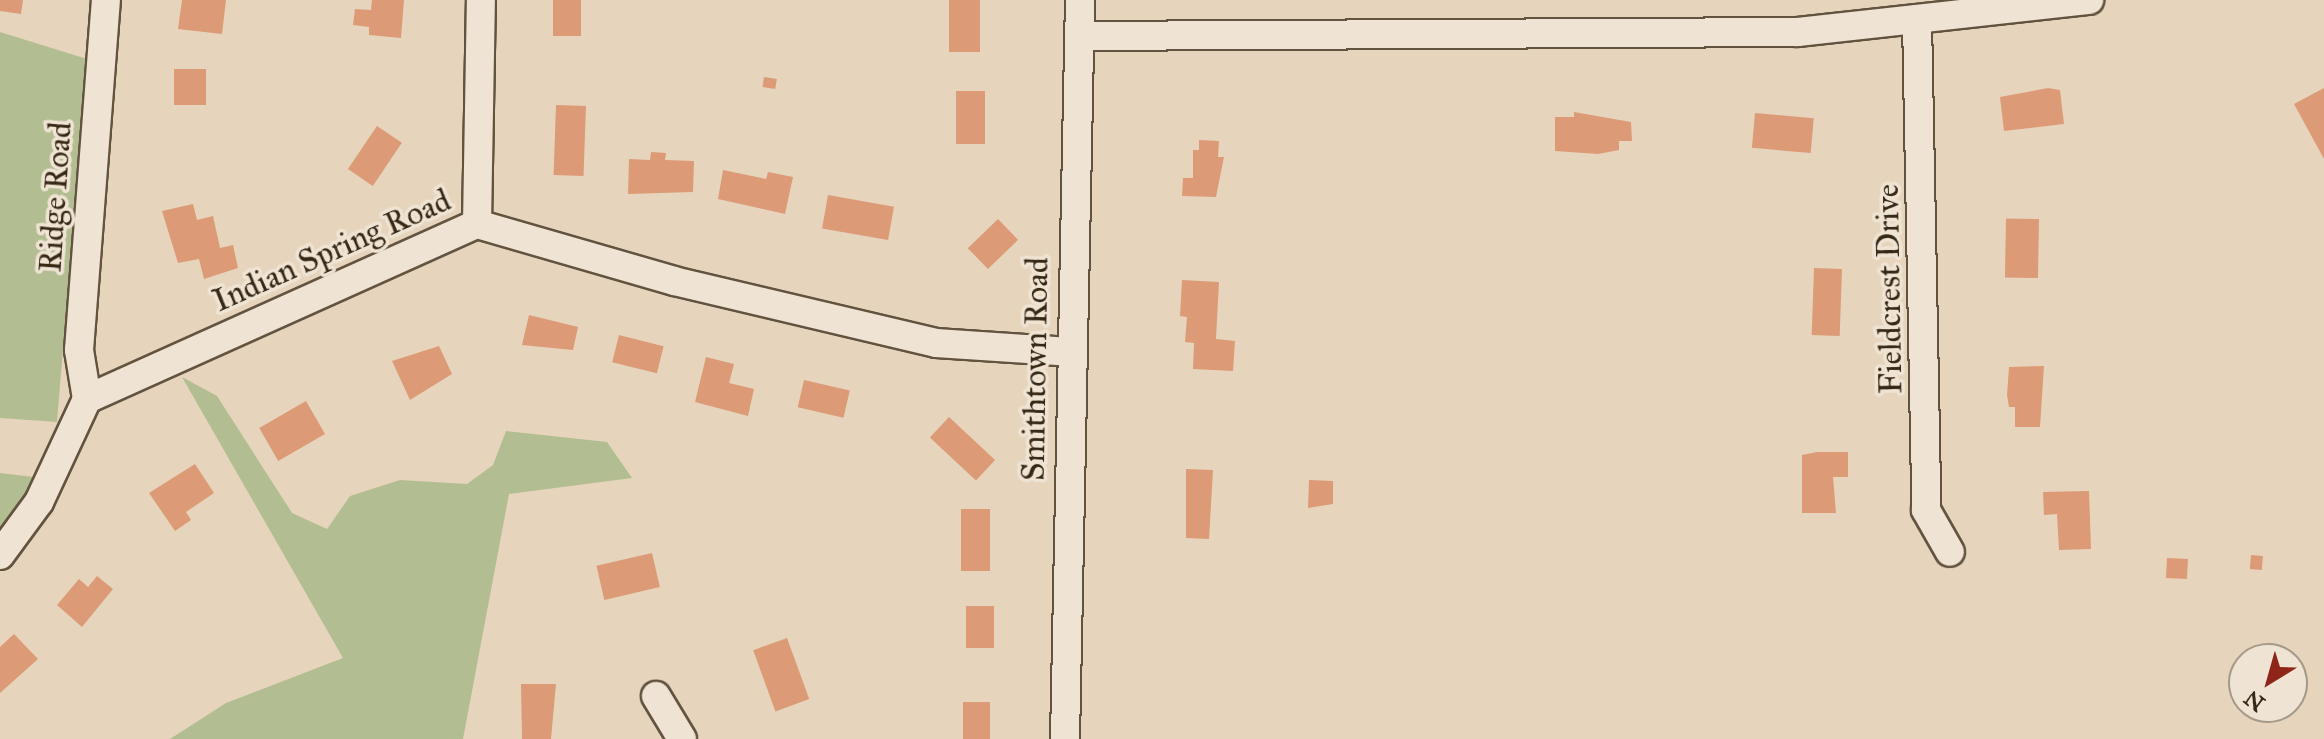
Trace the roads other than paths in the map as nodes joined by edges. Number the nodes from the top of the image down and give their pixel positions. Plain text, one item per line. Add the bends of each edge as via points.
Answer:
1 (106, 0) edge
2 (481, 0) edge
3 (1080, 0) edge
4 (2089, 0) edge
5 (1917, 19) junction
6 (1079, 36) junction
7 (477, 224) junction
8 (1070, 352) junction
9 (87, 399) junction
10 (1950, 552) dead end
11 (0, 555) edge
12 (656, 696) dead end
13 (682, 739) edge
14 (1065, 739) edge

1 - 9 street, Ridge Road via 79,350
2 - 7 street
3 - 6 street, Smithtown Road
4 - 5 street
5 - 6 street via 1769,33
5 - 10 street, Fieldcrest Drive via 1926,510
6 - 8 street, Smithtown Road
7 - 8 street, Indian Spring Road via 674,281 936,343
7 - 9 street, Indian Spring Road
8 - 14 street, Smithtown Road
9 - 11 street via 39,502
12 - 13 street

